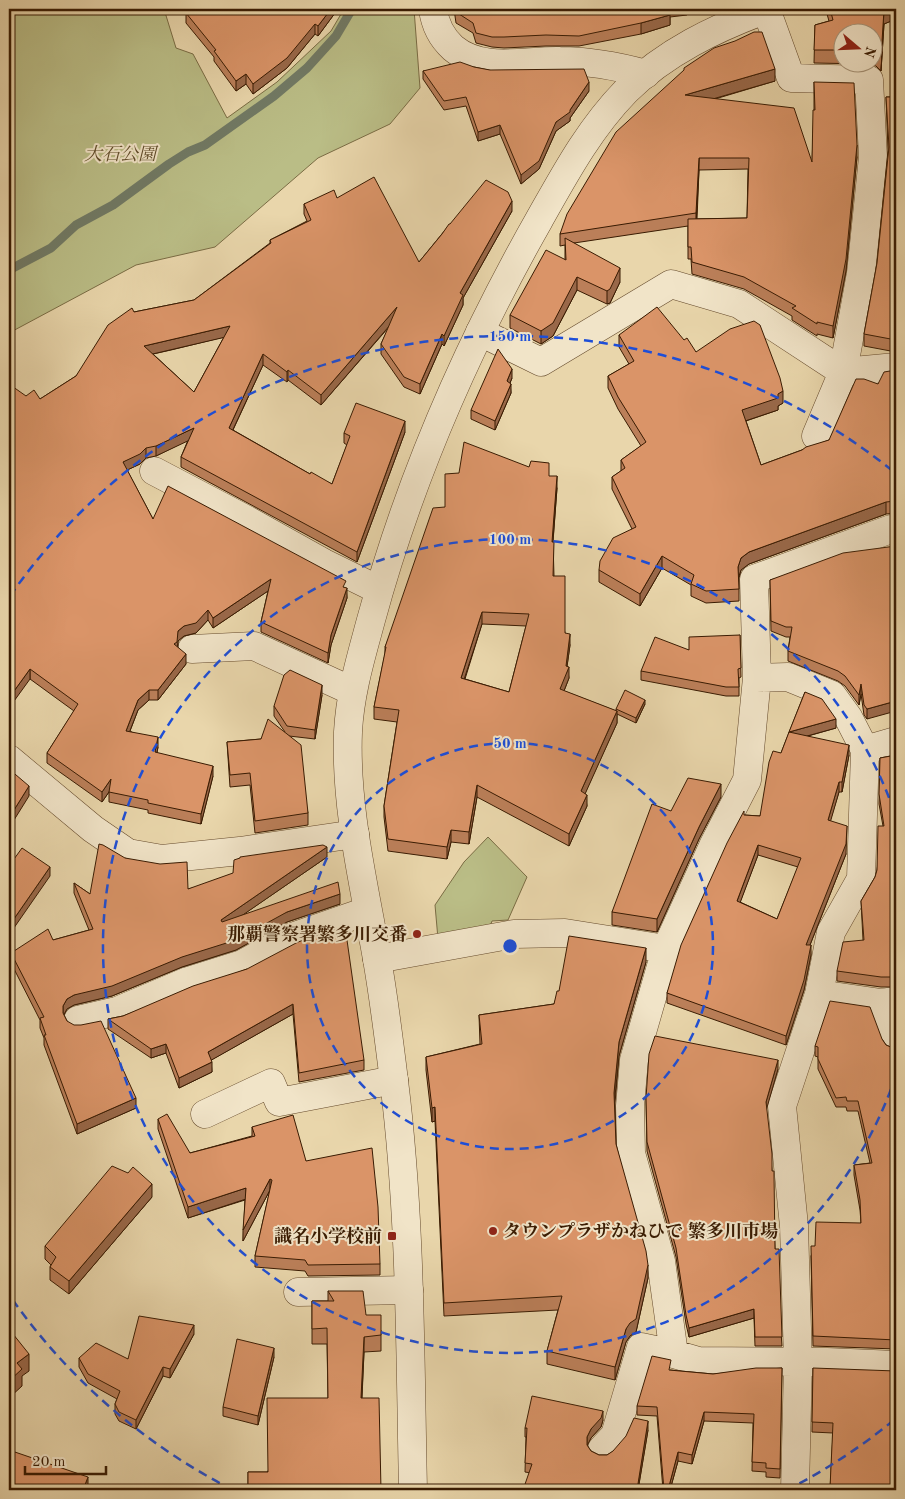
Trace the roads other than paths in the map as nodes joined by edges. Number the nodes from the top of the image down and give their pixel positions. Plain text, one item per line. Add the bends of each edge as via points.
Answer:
1 (433, 9) edge
2 (766, 9) edge
3 (646, 74) junction
4 (480, 332) junction
5 (896, 367) edge
6 (843, 372) junction
7 (816, 436) dead end
8 (154, 471) dead end
9 (896, 529) edge
10 (380, 590) junction
11 (192, 649) dead end
12 (758, 678) junction
13 (352, 690) junction
14 (896, 741) edge
15 (865, 750) junction
16 (9, 758) edge
17 (355, 834) junction
18 (367, 911) junction
19 (666, 949) junction
20 (377, 959) junction
21 (819, 994) junction
22 (889, 1002) edge
23 (78, 1020) dead end
24 (896, 1043) edge
25 (394, 1080) junction
26 (205, 1114) dead end
27 (408, 1290) junction
28 (298, 1292) dead end
29 (674, 1354) junction
30 (798, 1362) junction
31 (896, 1365) edge
32 (602, 1449) dead end
33 (413, 1490) edge
34 (795, 1490) edge

1 - 3 street via 443,39 463,56 489,64 559,60 603,63
2 - 3 street via 704,36
2 - 6 street via 791,78 869,80 872,157 862,272
3 - 4 street via 610,109 580,148
4 - 6 street via 541,362 671,284 739,304
4 - 10 street via 417,480
5 - 6 street
6 - 7 street
8 - 10 street
9 - 12 street via 754,579
10 - 13 street
11 - 13 street via 254,646
12 - 15 street via 788,677 832,694
12 - 19 street via 747,780
13 - 17 street via 348,763
14 - 15 street
15 - 21 street via 861,879 831,932
16 - 17 street via 93,829 128,853 162,859
17 - 18 street
18 - 20 street
18 - 23 street via 292,936 242,964 117,1010
19 - 20 street via 565,933 514,934
19 - 29 street via 634,1060 630,1106 631,1153 661,1261
20 - 25 street
21 - 22 street
21 - 30 street via 782,1106 794,1226
22 - 24 street
25 - 26 street via 279,1102 271,1083
25 - 27 street via 403,1157
27 - 28 street
27 - 33 street
29 - 30 street via 698,1361
29 - 32 street via 641,1346 614,1436
30 - 31 street
30 - 34 street

